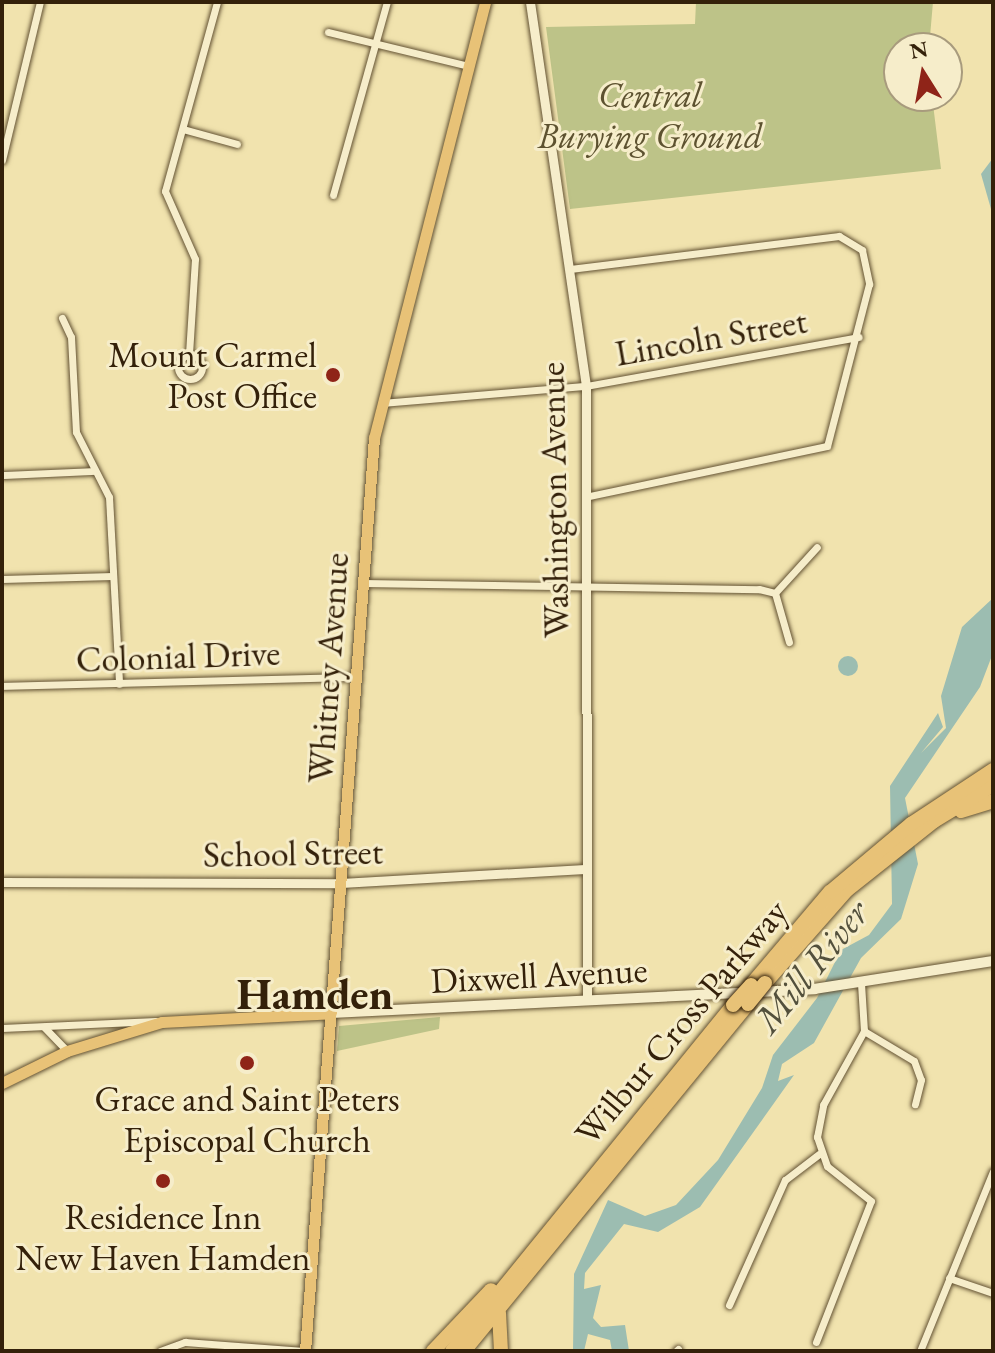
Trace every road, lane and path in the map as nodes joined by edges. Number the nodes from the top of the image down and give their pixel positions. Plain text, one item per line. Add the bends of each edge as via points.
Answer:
1 (40, 2) edge
2 (217, 2) edge
3 (387, 2) edge
4 (485, 2) edge
5 (530, 2) edge
6 (328, 32) dead end
7 (375, 43) junction
8 (469, 66) junction
9 (183, 129) junction
10 (237, 144) dead end
11 (2, 160) edge
12 (333, 195) dead end
13 (570, 269) junction
14 (62, 318) dead end
15 (859, 337) junction
16 (189, 354) dead end
17 (586, 386) junction
18 (380, 403) junction
19 (93, 471) junction
20 (2, 475) edge
21 (586, 497) junction
22 (817, 547) dead end
23 (113, 576) junction
24 (2, 579) edge
25 (363, 583) junction
26 (584, 583) junction
27 (775, 593) junction
28 (789, 642) dead end
29 (355, 677) junction
30 (119, 684) junction
31 (2, 686) edge
32 (993, 770) edge
33 (993, 785) edge
34 (993, 801) edge
35 (934, 821) junction
36 (912, 831) junction
37 (585, 869) junction
38 (2, 882) edge
39 (341, 883) junction
40 (993, 961) edge
41 (861, 983) junction
42 (587, 1000) junction
43 (740, 1005) junction
44 (331, 1013) junction
45 (162, 1022) junction
46 (42, 1026) junction
47 (2, 1028) edge
48 (864, 1031) junction
49 (67, 1051) junction
50 (2, 1083) edge
51 (915, 1104) dead end
52 (819, 1154) junction
53 (993, 1171) edge
54 (514, 1273) junction
55 (949, 1278) junction
56 (993, 1293) edge
57 (507, 1298) junction
58 (729, 1305) dead end
59 (816, 1342) dead end
60 (195, 1347) edge
61 (262, 1348) edge
62 (160, 1351) edge
63 (304, 1351) edge
64 (433, 1351) edge
65 (452, 1351) edge
66 (464, 1351) edge
67 (501, 1351) edge
68 (920, 1351) edge

1 - 11 street
2 - 9 street
3 - 7 street
4 - 8 main road, Whitney Avenue
5 - 13 street, Washington Avenue
6 - 7 street
7 - 8 street
7 - 12 street
8 - 18 main road, Whitney Avenue
9 - 10 street
9 - 16 street via 165,191 195,259
13 - 15 street via 847,237 862,250 869,284
13 - 17 street, Washington Avenue
14 - 19 street via 71,337 76,432
15 - 17 street, Lincoln Street
15 - 21 street via 827,446
17 - 18 street, Lincoln Street
17 - 21 street, Washington Avenue
18 - 25 main road, Whitney Avenue
19 - 20 street
19 - 23 street via 109,497
21 - 26 street, Washington Avenue
22 - 27 street
23 - 24 street
23 - 30 street
25 - 26 street
25 - 29 main road, Whitney Avenue
26 - 27 street
26 - 37 street, Washington Avenue
27 - 28 street
29 - 30 street, Colonial Drive
29 - 39 main road, Whitney Avenue
30 - 31 street, Colonial Drive
32 - 36 highway, Wilbur Cross Parkway
33 - 35 highway, Wilbur Cross Parkway
34 - 35 highway
35 - 36 highway, Wilbur Cross Parkway
36 - 43 highway, Wilbur Cross Parkway, bridge via 891,846
37 - 39 street, School Street
37 - 42 street, Washington Avenue
38 - 39 street, School Street
39 - 44 main road, Whitney Avenue
40 - 41 main road, Dixwell Avenue
41 - 42 main road, Dixwell Avenue
41 - 48 street
42 - 44 main road, Dixwell Avenue
43 - 54 highway, Wilbur Cross Parkway
43 - 57 highway, Wilbur Cross Parkway
44 - 45 main road, Dixwell Avenue
44 - 63 main road, Whitney Avenue
45 - 46 street
45 - 49 main road, Dixwell Avenue
46 - 47 street
46 - 49 street
48 - 51 street via 914,1061 921,1080
48 - 52 street via 823,1105
49 - 50 main road, Dixwell Avenue
52 - 58 street via 785,1180
52 - 59 street via 871,1201
53 - 55 street
54 - 64 highway
54 - 65 highway, Wilbur Cross Parkway
55 - 56 street
55 - 68 street
57 - 66 highway, Wilbur Cross Parkway
57 - 67 highway via 496,1324
60 - 61 street
60 - 62 street
61 - 63 street

